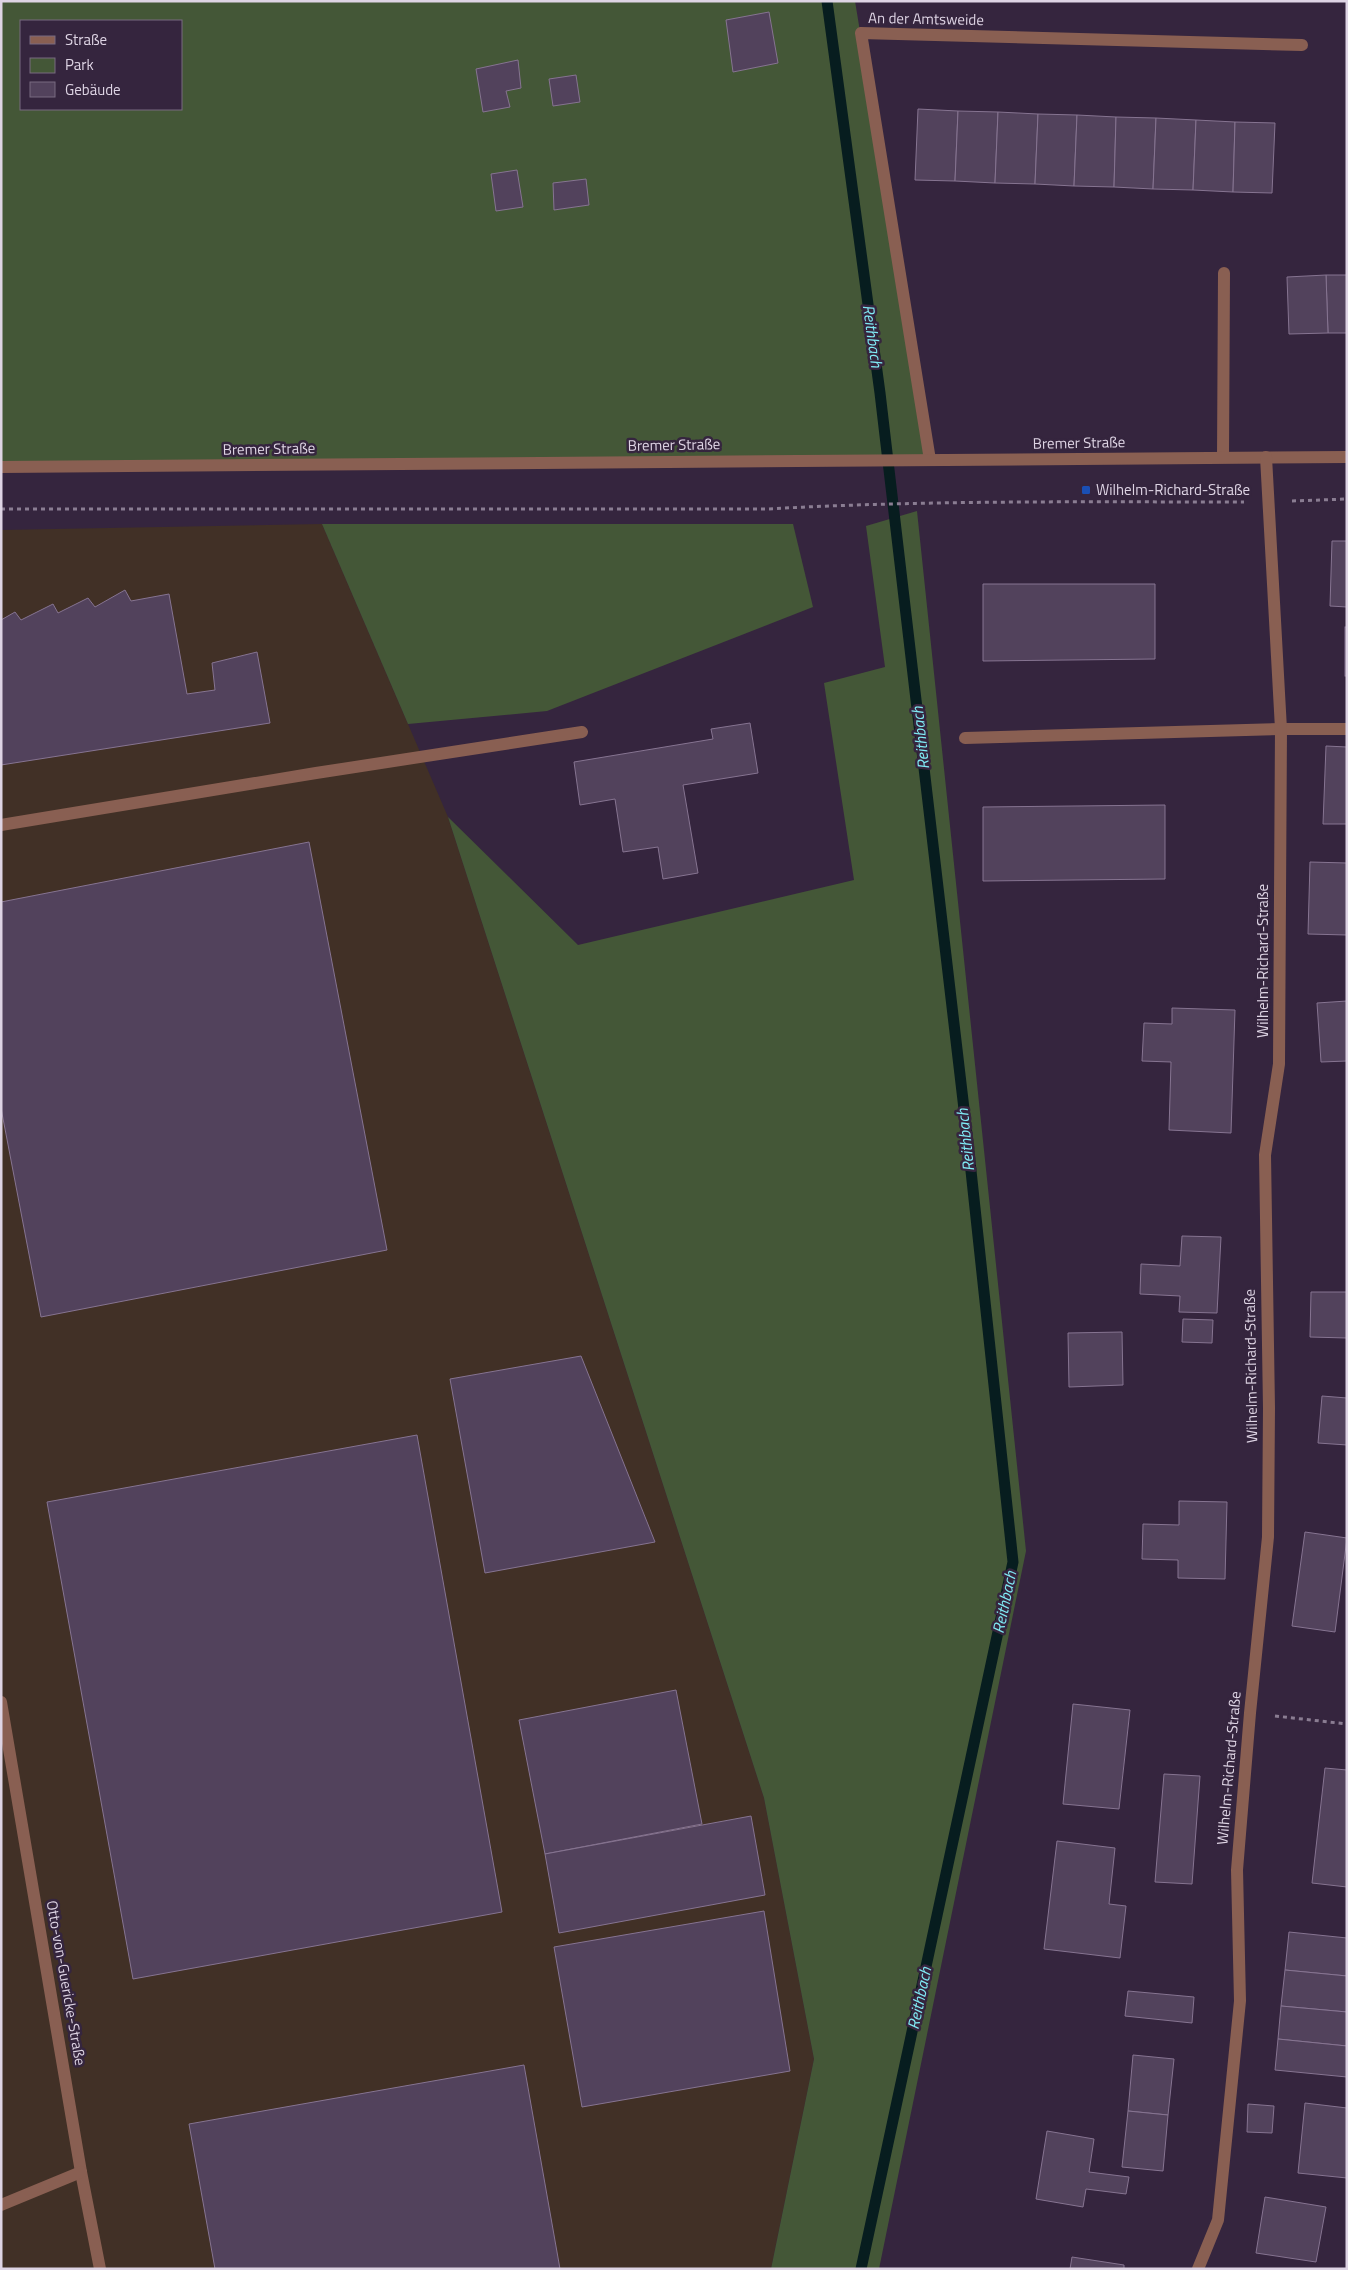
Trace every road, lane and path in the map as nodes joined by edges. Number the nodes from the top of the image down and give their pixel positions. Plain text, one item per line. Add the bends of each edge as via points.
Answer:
1 (1302, 45) dead end
2 (1224, 273) dead end
3 (1223, 457) junction
4 (1266, 457) junction
5 (1347, 457) edge
6 (930, 460) junction
7 (1, 468) edge
8 (1347, 498) edge
9 (1268, 502) junction
10 (1, 509) edge
11 (1281, 729) junction
12 (1347, 729) edge
13 (582, 732) dead end
14 (965, 738) dead end
15 (1, 825) edge
16 (1, 1702) edge
17 (1250, 1713) junction
18 (1347, 1724) edge
19 (81, 2172) junction
20 (1, 2205) edge
21 (100, 2269) edge
22 (1198, 2269) edge

1 - 6 street, An der Amtsweide via 862,33
2 - 3 street
3 - 4 street, Bremer Straße
3 - 6 street, Bremer Straße
4 - 5 street, Bremer Straße
4 - 9 street, Wilhelm-Richard-Straße
6 - 7 street, Bremer Straße
8 - 9 path
9 - 10 path via 912,503 767,509
9 - 11 street, Wilhelm-Richard-Straße
11 - 12 street
11 - 14 street
11 - 17 street, Wilhelm-Richard-Straße via 1279,1064 1265,1155 1268,1536
13 - 15 street
16 - 19 street, Otto-von-Guericke-Straße
17 - 18 path
17 - 22 street, Wilhelm-Richard-Straße via 1237,1870 1240,2001 1218,2220
19 - 20 street
19 - 21 street, Otto-von-Guericke-Straße

